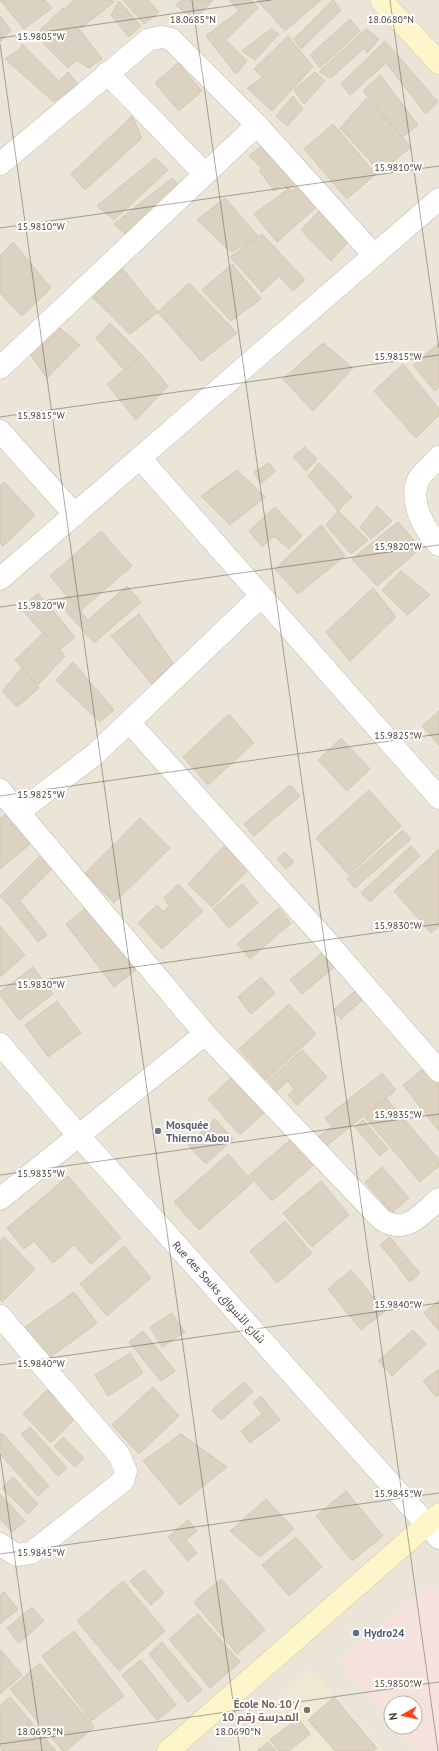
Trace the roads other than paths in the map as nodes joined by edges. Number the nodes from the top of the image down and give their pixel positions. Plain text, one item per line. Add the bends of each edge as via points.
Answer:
1 (382, 0) edge
2 (439, 63) edge
3 (107, 73) junction
4 (257, 124) junction
5 (0, 164) edge
6 (204, 173) junction
7 (439, 199) edge
8 (374, 255) junction
9 (0, 368) edge
10 (0, 431) edge
11 (439, 457) edge
12 (140, 458) junction
13 (75, 515) junction
14 (439, 545) edge
15 (0, 579) edge
16 (261, 596) junction
17 (129, 722) junction
18 (0, 790) edge
19 (439, 798) edge
20 (20, 812) junction
21 (205, 1034) junction
22 (0, 1044) edge
23 (439, 1070) edge
24 (79, 1136) junction
25 (0, 1199) edge
26 (439, 1199) edge
27 (0, 1316) edge
28 (435, 1526) edge
29 (0, 1544) edge
30 (168, 1751) edge

1 - 2 street
3 - 4 street via 148,40 161,37 171,39
3 - 5 street
3 - 6 street
4 - 6 street
4 - 8 street
6 - 9 street
7 - 8 street
8 - 12 street
10 - 13 street
11 - 14 street via 419,479 415,493 418,512
12 - 13 street
12 - 16 street
13 - 15 street
16 - 17 street
16 - 19 street
17 - 20 street via 94,755
17 - 23 street
18 - 20 street
20 - 21 street
21 - 24 street
21 - 26 street via 381,1219 399,1226 410,1222
22 - 24 street, Rue des Souks شارع الأسواق
24 - 25 street
24 - 28 street, Rue des Souks شارع الأسواق
27 - 29 street via 119,1454 126,1471 123,1481 31,1553 16,1555
28 - 30 street

